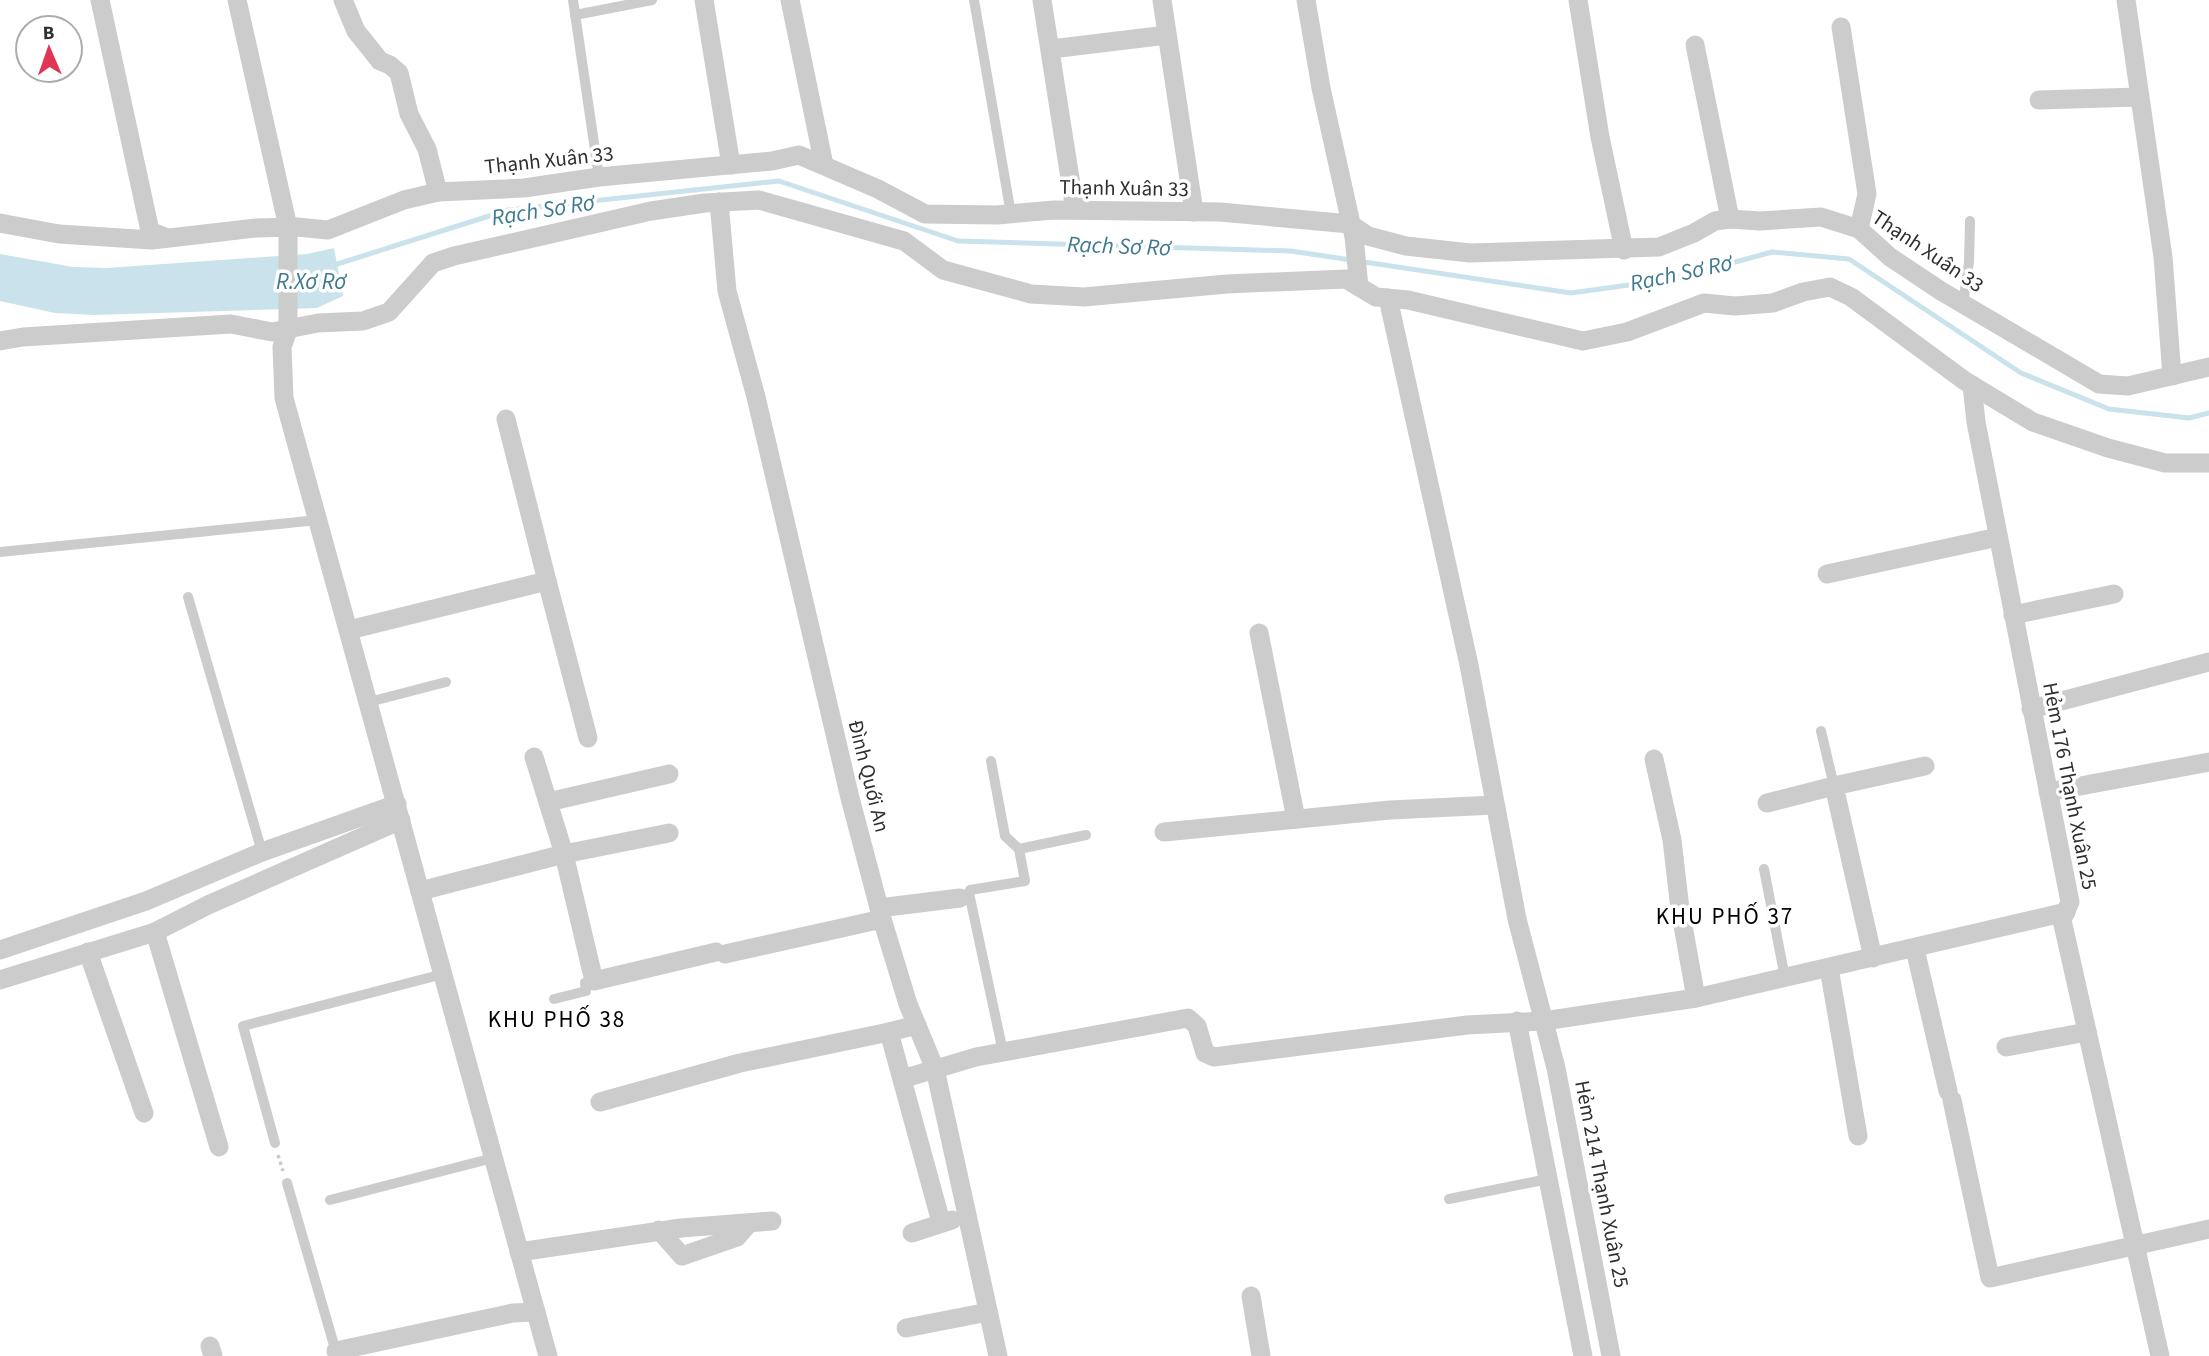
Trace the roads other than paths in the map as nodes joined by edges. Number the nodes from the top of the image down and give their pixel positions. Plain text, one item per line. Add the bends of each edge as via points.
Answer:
1 (100, 0) edge
2 (237, 0) edge
3 (343, 0) edge
4 (573, 0) edge
5 (652, 0) edge
6 (704, 0) edge
7 (790, 0) edge
8 (974, 0) edge
9 (1042, 0) edge
10 (1162, 0) edge
11 (1306, 0) edge
12 (1578, 0) edge
13 (2126, 0) edge
14 (575, 15) junction
15 (1840, 27) dead end
16 (1167, 35) junction
17 (1695, 45) dead end
18 (1051, 49) junction
19 (2139, 97) junction
20 (2039, 100) dead end
21 (731, 165) junction
22 (824, 165) junction
23 (599, 177) junction
24 (438, 192) junction
25 (719, 202) junction
26 (1075, 210) junction
27 (1194, 212) junction
28 (1010, 214) junction
29 (1730, 219) junction
30 (1970, 221) dead end
31 (0, 223) edge
32 (1859, 229) junction
33 (1352, 231) junction
34 (288, 236) junction
35 (168, 238) junction
36 (1624, 250) junction
37 (1359, 281) junction
38 (1388, 298) junction
39 (1963, 303) junction
40 (288, 324) junction
41 (0, 341) edge
42 (2209, 367) edge
43 (2172, 376) junction
44 (1972, 385) junction
45 (506, 419) dead end
46 (2209, 463) edge
47 (318, 520) junction
48 (1998, 537) junction
49 (0, 552) edge
50 (1827, 573) dead end
51 (547, 581) junction
52 (2114, 594) dead end
53 (188, 597) dead end
54 (2013, 615) junction
55 (349, 631) junction
56 (1259, 633) dead end
57 (2209, 662) edge
58 (446, 682) dead end
59 (369, 702) junction
60 (2031, 709) junction
61 (1821, 731) dead end
62 (588, 738) dead end
63 (534, 757) dead end
64 (1654, 759) dead end
65 (991, 761) dead end
66 (2209, 762) edge
67 (1925, 766) dead end
68 (668, 774) dead end
69 (1834, 786) junction
70 (2048, 792) junction
71 (548, 802) junction
72 (1767, 803) dead end
73 (1495, 805) junction
74 (399, 812) junction
75 (1296, 819) junction
76 (1164, 832) dead end
77 (669, 833) dead end
78 (1086, 835) dead end
79 (1019, 849) junction
80 (262, 852) junction
81 (564, 854) junction
82 (1764, 869) dead end
83 (420, 891) junction
84 (960, 898) dead end
85 (2066, 912) junction
86 (880, 914) junction
87 (155, 932) junction
88 (1915, 949) junction
89 (0, 950) edge
90 (88, 952) junction
91 (1873, 958) junction
92 (1829, 968) junction
93 (443, 974) junction
94 (1785, 978) junction
95 (0, 980) edge
96 (594, 981) junction
97 (1696, 998) junction
98 (554, 999) dead end
99 (1517, 1021) junction
100 (1544, 1021) junction
101 (917, 1025) junction
102 (889, 1032) junction
103 (2087, 1032) junction
104 (2006, 1047) dead end
105 (1003, 1052) junction
106 (935, 1069) junction
107 (902, 1079) junction
108 (600, 1102) dead end
109 (144, 1112) dead end
110 (1858, 1136) dead end
111 (275, 1143) road end
112 (219, 1147) dead end
113 (493, 1158) junction
114 (1548, 1179) junction
115 (287, 1183) road end
116 (1449, 1199) dead end
117 (330, 1200) dead end
118 (967, 1218) junction
119 (772, 1221) dead end
120 (942, 1222) junction
121 (750, 1223) junction
122 (2209, 1228) edge
123 (659, 1230) junction
124 (912, 1233) dead end
125 (2134, 1246) junction
126 (519, 1252) junction
127 (1251, 1296) dead end
128 (988, 1311) junction
129 (536, 1312) junction
130 (906, 1328) dead end
131 (336, 1354) edge
132 (548, 1356) edge
133 (998, 1356) edge
134 (1261, 1356) edge
135 (1583, 1356) edge
136 (1611, 1356) edge
137 (2160, 1356) edge

1 - 35 street via 150,231
2 - 34 street
3 - 24 street via 356,31 380,61 399,73
4 - 14 lane
5 - 14 lane
6 - 21 street
7 - 22 street
8 - 28 lane
9 - 18 street
10 - 16 street
11 - 33 street
12 - 36 street
13 - 19 street
14 - 23 lane
15 - 32 street via 1867,194
16 - 18 street
16 - 27 street
17 - 29 street
18 - 26 street
19 - 20 street
19 - 43 street via 2163,257
21 - 22 street, Thạnh Xuân 33 via 799,155
21 - 23 street, Thạnh Xuân 33
22 - 28 street, Thạnh Xuân 33 via 925,214
23 - 24 street, Thạnh Xuân 33 via 524,188
24 - 34 street, Thạnh Xuân 33 via 404,200 328,230
25 - 37 street via 760,200 904,241 943,270 1031,294 1084,297 1227,284
25 - 40 street via 651,211 454,256 433,264 389,312 363,321
25 - 86 street, Đình Quới An via 727,291
26 - 27 street, Thạnh Xuân 33
26 - 28 street, Thạnh Xuân 33
27 - 33 street, Thạnh Xuân 33
29 - 32 street, Thạnh Xuân 33 via 1821,217
29 - 36 street, Thạnh Xuân 33 via 1715,221 1659,247
30 - 39 lane
31 - 35 street, Thạnh Xuân 33 via 59,234
32 - 39 street, Thạnh Xuân 33 via 1890,257
33 - 36 street, Thạnh Xuân 33 via 1406,246 1470,254
33 - 37 street
34 - 35 street, Thạnh Xuân 33 via 256,228
34 - 40 street
37 - 38 street via 1376,297
38 - 44 street via 1583,341 1626,332 1704,303 1773,303 1830,287 1851,297
38 - 73 street, Hẻm 214 Thạnh Xuân 25
39 - 43 street, Thạnh Xuân 33 via 2099,384 2128,386
40 - 41 street via 272,332 232,324
40 - 47 street via 282,347 284,398
42 - 43 street, Thạnh Xuân 33
44 - 46 street via 2033,422 2108,448 2165,463
44 - 48 street, Hẻm 176 Thạnh Xuân 25
45 - 51 street
47 - 49 lane
47 - 55 street
48 - 50 street
48 - 54 street, Hẻm 176 Thạnh Xuân 25
51 - 55 street
51 - 62 street
52 - 54 street
53 - 80 lane
54 - 60 street, Hẻm 176 Thạnh Xuân 25
55 - 59 street
56 - 75 street
57 - 60 street
58 - 59 lane
59 - 74 street
60 - 70 street, Hẻm 176 Thạnh Xuân 25
61 - 69 lane
63 - 71 street
64 - 97 street via 1672,840
65 - 79 lane via 1005,836
66 - 70 street
67 - 69 street
68 - 71 street
69 - 72 street
69 - 91 street
70 - 85 street, Hẻm 176 Thạnh Xuân 25 via 2070,902
71 - 81 street
73 - 75 street
73 - 100 street, Hẻm 214 Thạnh Xuân 25 via 1517,919
74 - 80 street
74 - 83 street
74 - 87 street
75 - 76 street
77 - 81 street
78 - 79 lane
79 - 105 lane via 1025,881 970,890 968,895
80 - 89 street via 146,901
81 - 83 street
81 - 96 street
82 - 94 lane
83 - 93 street
84 - 86 street
85 - 88 street
85 - 103 street, Hẻm 176 Thạnh Xuân 25 via 2062,920
86 - 96 street
86 - 101 street, Đình Quới An
87 - 90 street
87 - 112 street
88 - 91 street
88 - 125 street via 1990,1278
90 - 95 street
90 - 109 street
91 - 92 street
92 - 94 street
92 - 110 street
93 - 111 lane via 243,1026
93 - 113 street
94 - 97 street
96 - 98 lane via 585,983 586,991
97 - 100 street
99 - 100 street
99 - 105 street via 1214,1057 1205,1053 1197,1026 1188,1018
99 - 114 street
100 - 136 street, Hẻm 214 Thạnh Xuân 25
101 - 102 street
101 - 106 street, Đình Quới An
102 - 107 street
102 - 108 street via 740,1063
103 - 104 street
103 - 125 street, Hẻm 176 Thạnh Xuân 25
105 - 106 street
106 - 107 street
106 - 118 street, Đình Quới An
107 - 120 street
113 - 117 lane
113 - 126 street
114 - 116 lane
114 - 135 street
115 - 131 lane
118 - 120 street
118 - 128 street, Đình Quới An
119 - 121 street
120 - 124 street
121 - 123 street
121 - 123 street via 737,1237 682,1256
122 - 125 street
123 - 126 street
125 - 137 street, Hẻm 176 Thạnh Xuân 25
126 - 129 street
127 - 134 street
128 - 130 street
128 - 133 street, Đình Quới An
129 - 131 street via 513,1313
129 - 132 street

